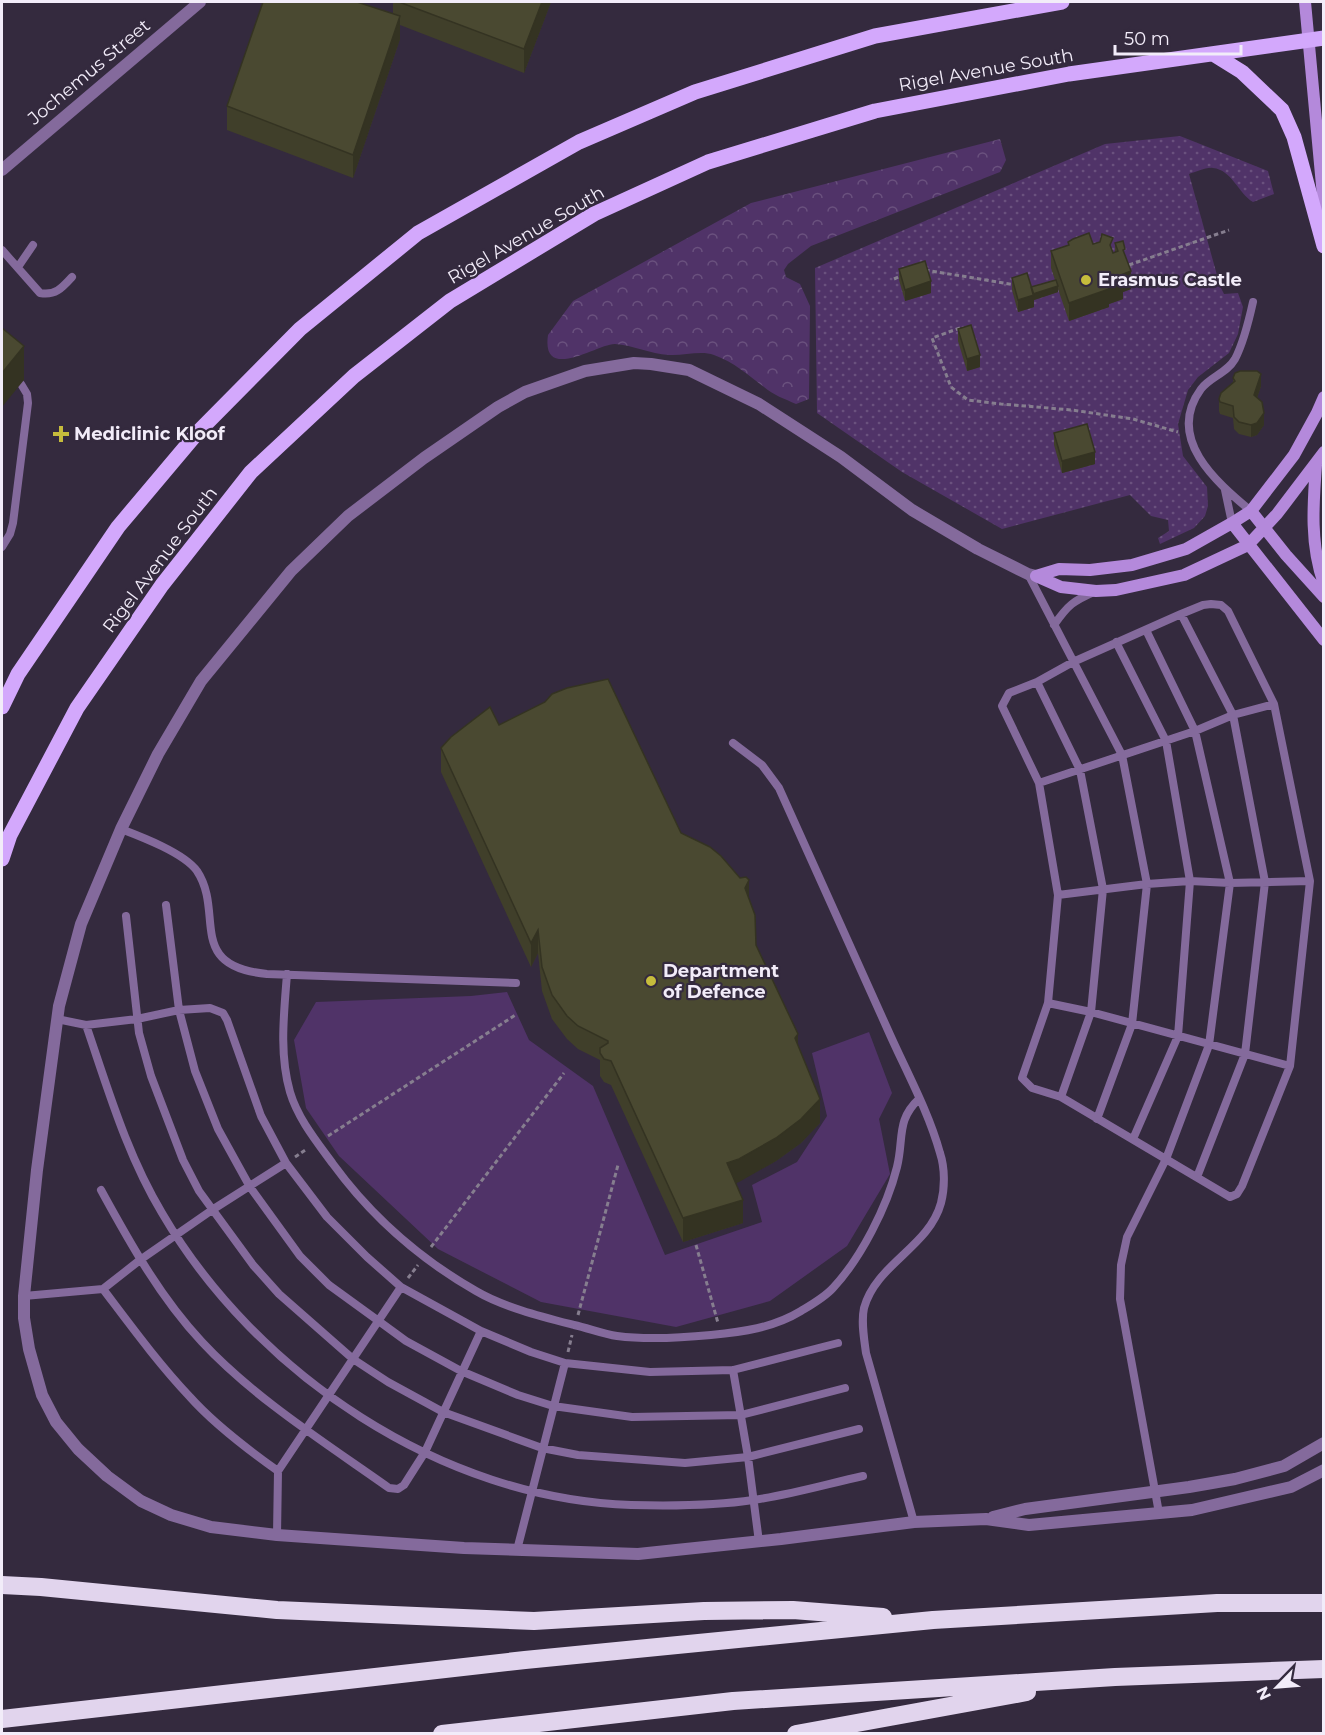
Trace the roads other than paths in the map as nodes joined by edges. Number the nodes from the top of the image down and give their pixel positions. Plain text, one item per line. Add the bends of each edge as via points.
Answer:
1 (200, 2) edge
2 (1062, 2) edge
3 (1305, 2) edge
4 (1316, 39) edge
5 (1213, 54) junction
6 (2, 170) edge
7 (1323, 207) edge
8 (33, 245) dead end
9 (1323, 246) edge
10 (2, 250) edge
11 (18, 267) junction
12 (72, 277) dead end
13 (1252, 302) dead end
14 (21, 384) dead end
15 (1323, 396) edge
16 (1323, 452) edge
17 (1316, 465) junction
18 (1225, 490) junction
19 (1251, 511) junction
20 (1232, 524) junction
21 (1264, 528) junction
22 (1248, 545) junction
23 (2, 547) edge
24 (1032, 575) junction
25 (1323, 585) edge
26 (1096, 591) junction
27 (1323, 597) edge
28 (1180, 614) junction
29 (1054, 625) junction
30 (1146, 630) junction
31 (1323, 640) edge
32 (1116, 642) junction
33 (1073, 662) junction
34 (1038, 682) junction
35 (1274, 704) junction
36 (2, 708) edge
37 (1233, 715) junction
38 (1195, 731) junction
39 (1166, 741) junction
40 (733, 743) dead end
41 (1122, 755) junction
42 (1080, 770) junction
43 (1039, 783) junction
44 (121, 829) junction
45 (2, 859) edge
46 (1190, 882) junction
47 (1266, 882) junction
48 (1310, 882) junction
49 (1230, 883) junction
50 (1148, 884) junction
51 (1103, 889) junction
52 (1058, 895) junction
53 (166, 905) dead end
54 (126, 916) dead end
55 (286, 974) junction
56 (516, 983) dead end
57 (1047, 1002) junction
58 (179, 1010) junction
59 (1091, 1012) junction
60 (57, 1019) junction
61 (137, 1019) junction
62 (1132, 1024) junction
63 (86, 1025) junction
64 (1178, 1036) junction
65 (1209, 1045) junction
66 (1245, 1054) junction
67 (1290, 1066) junction
68 (1060, 1098) junction
69 (918, 1099) junction
70 (1097, 1119) junction
71 (1133, 1139) junction
72 (1166, 1159) junction
73 (286, 1163) junction
74 (1197, 1177) junction
75 (250, 1186) junction
76 (101, 1190) dead end
77 (212, 1210) junction
78 (176, 1236) junction
79 (140, 1260) junction
80 (401, 1287) junction
81 (103, 1289) junction
82 (24, 1296) junction
83 (380, 1322) junction
84 (481, 1331) junction
85 (838, 1343) dead end
86 (353, 1359) junction
87 (565, 1363) junction
88 (734, 1370) junction
89 (461, 1371) junction
90 (845, 1388) dead end
91 (328, 1395) junction
92 (553, 1407) junction
93 (443, 1412) junction
94 (741, 1415) junction
95 (859, 1429) dead end
96 (306, 1430) junction
97 (1323, 1443) edge
98 (542, 1448) junction
99 (425, 1452) junction
100 (748, 1457) junction
101 (1323, 1470) edge
102 (278, 1471) junction
103 (863, 1476) dead end
104 (532, 1491) junction
105 (1156, 1491) junction
106 (753, 1500) junction
107 (1159, 1513) junction
108 (986, 1519) junction
109 (914, 1522) junction
110 (277, 1535) junction
111 (759, 1542) junction
112 (517, 1550) junction
113 (2, 1574) edge
114 (2, 1585) edge
115 (172, 1601) junction
116 (1323, 1603) edge
117 (933, 1620) junction
118 (1323, 1669) edge
119 (1115, 1677) junction
120 (2, 1719) edge
121 (442, 1734) edge
122 (796, 1734) edge

1 - 6 street, Jochemus Street
2 - 36 main road via 875,36 695,92 579,142 418,233 300,329 198,432 118,527 18,674
3 - 4 street
4 - 5 main road, Rigel Avenue South
4 - 7 street
5 - 9 main road via 1242,72 1282,110 1294,137
5 - 45 main road, Rigel Avenue South via 1069,74 875,111 708,162 594,214 450,301 354,376 251,472 162,585 77,708 10,835
8 - 11 lane
10 - 11 lane
11 - 12 lane via 35,290 47,294 57,292
13 - 18 lane via 1235,359 1209,380 1197,396 1188,420 1193,447
14 - 23 lane via 28,403 14,523
15 - 19 street via 1294,455
16 - 17 street
17 - 21 street
17 - 25 street via 1313,521
18 - 19 lane
18 - 20 lane
19 - 20 street
19 - 21 street
20 - 22 street
20 - 24 street via 1186,549 1132,566 1059,569
21 - 22 street
21 - 27 street
22 - 26 street via 1184,575
22 - 31 street
24 - 26 street via 1061,588
24 - 29 lane
24 - 44 street via 912,510 779,415 689,370 634,363 585,371 525,392 491,411 348,516 307,555 201,681 158,754
26 - 29 lane via 1065,609
28 - 30 lane
28 - 35 lane via 1211,604 1228,611
28 - 37 lane
29 - 33 lane
30 - 32 lane
30 - 38 lane
32 - 33 lane
32 - 39 lane
33 - 34 lane
33 - 41 lane
34 - 42 lane
34 - 43 lane via 1009,693 1002,705
35 - 37 lane
35 - 48 lane
37 - 38 lane
37 - 47 lane
38 - 39 lane
38 - 49 lane
39 - 41 lane
39 - 46 lane
40 - 69 lane via 762,765 779,788
41 - 42 lane
41 - 50 lane
42 - 43 lane
42 - 51 lane
43 - 52 lane
44 - 55 lane via 151,840 191,864 208,901 212,939 226,960 253,972
44 - 60 street via 81,924
46 - 49 lane
46 - 50 lane
46 - 64 lane
47 - 48 lane
47 - 49 lane
47 - 66 lane
48 - 67 lane
49 - 65 lane
50 - 51 lane
50 - 62 lane
51 - 52 lane
51 - 59 lane
52 - 57 lane
53 - 58 lane
54 - 61 lane
55 - 56 lane
55 - 69 lane via 283,1047 290,1092 317,1143 369,1208 406,1244 477,1292 534,1315 617,1336 683,1338 774,1325 832,1289 879,1217 900,1154 901,1129 908,1109
57 - 59 lane
57 - 68 lane via 1022,1078 1032,1088
58 - 61 lane
58 - 73 lane via 210,1008 223,1013 261,1116
58 - 75 lane via 195,1071 214,1119
59 - 62 lane
59 - 68 lane
60 - 63 lane
60 - 82 street
61 - 63 lane
61 - 77 lane via 167,1123
62 - 64 lane
62 - 70 lane
63 - 78 lane via 131,1154
64 - 65 lane
64 - 71 lane
65 - 66 lane
65 - 72 lane
66 - 67 lane
66 - 74 lane
67 - 74 lane via 1237,1194 1226,1196
68 - 70 lane
69 - 109 lane via 941,1155 941,1203 932,1224 871,1292 864,1308 863,1325 866,1353
70 - 71 lane
71 - 72 lane
72 - 74 lane
72 - 105 lane via 1127,1237 1121,1265 1120,1299
73 - 75 lane
73 - 80 lane via 327,1217
75 - 77 lane
75 - 83 lane via 300,1256 329,1285
76 - 79 lane
77 - 78 lane
77 - 86 lane via 279,1294
78 - 79 lane
78 - 91 lane via 248,1326
79 - 81 lane
79 - 96 lane via 201,1342
80 - 83 lane
80 - 84 lane
81 - 82 lane
81 - 102 lane via 191,1399
82 - 110 street via 29,1349 42,1395 56,1422 78,1449 141,1501 171,1515 211,1527
83 - 86 lane
83 - 89 lane
84 - 87 lane
84 - 89 lane
85 - 88 lane
86 - 91 lane
86 - 93 lane
87 - 88 lane via 650,1372
87 - 92 lane
88 - 94 lane
89 - 92 lane
89 - 93 lane
90 - 94 lane
91 - 96 lane
91 - 99 lane
92 - 94 lane via 632,1417
92 - 98 lane
93 - 98 lane
93 - 99 lane
94 - 100 lane
95 - 100 lane
96 - 99 lane via 394,1489 404,1485
96 - 102 lane
97 - 105 street via 1284,1467
98 - 100 lane via 578,1455 685,1463
98 - 104 lane
99 - 104 lane via 453,1466
100 - 106 lane
101 - 107 street via 1290,1487 1192,1510
102 - 110 lane
103 - 106 lane
104 - 106 lane via 630,1505
104 - 112 lane
105 - 107 lane
105 - 108 street via 1025,1509
106 - 111 lane
107 - 108 street via 1029,1525
108 - 109 street
109 - 111 street
110 - 112 street
111 - 112 street via 638,1554
113 - 115 highway
114 - 115 highway
115 - 117 highway via 277,1610 534,1621 793,1610
116 - 117 highway via 1217,1603
117 - 120 highway via 525,1660
118 - 119 highway
119 - 121 highway via 733,1701
119 - 122 highway

